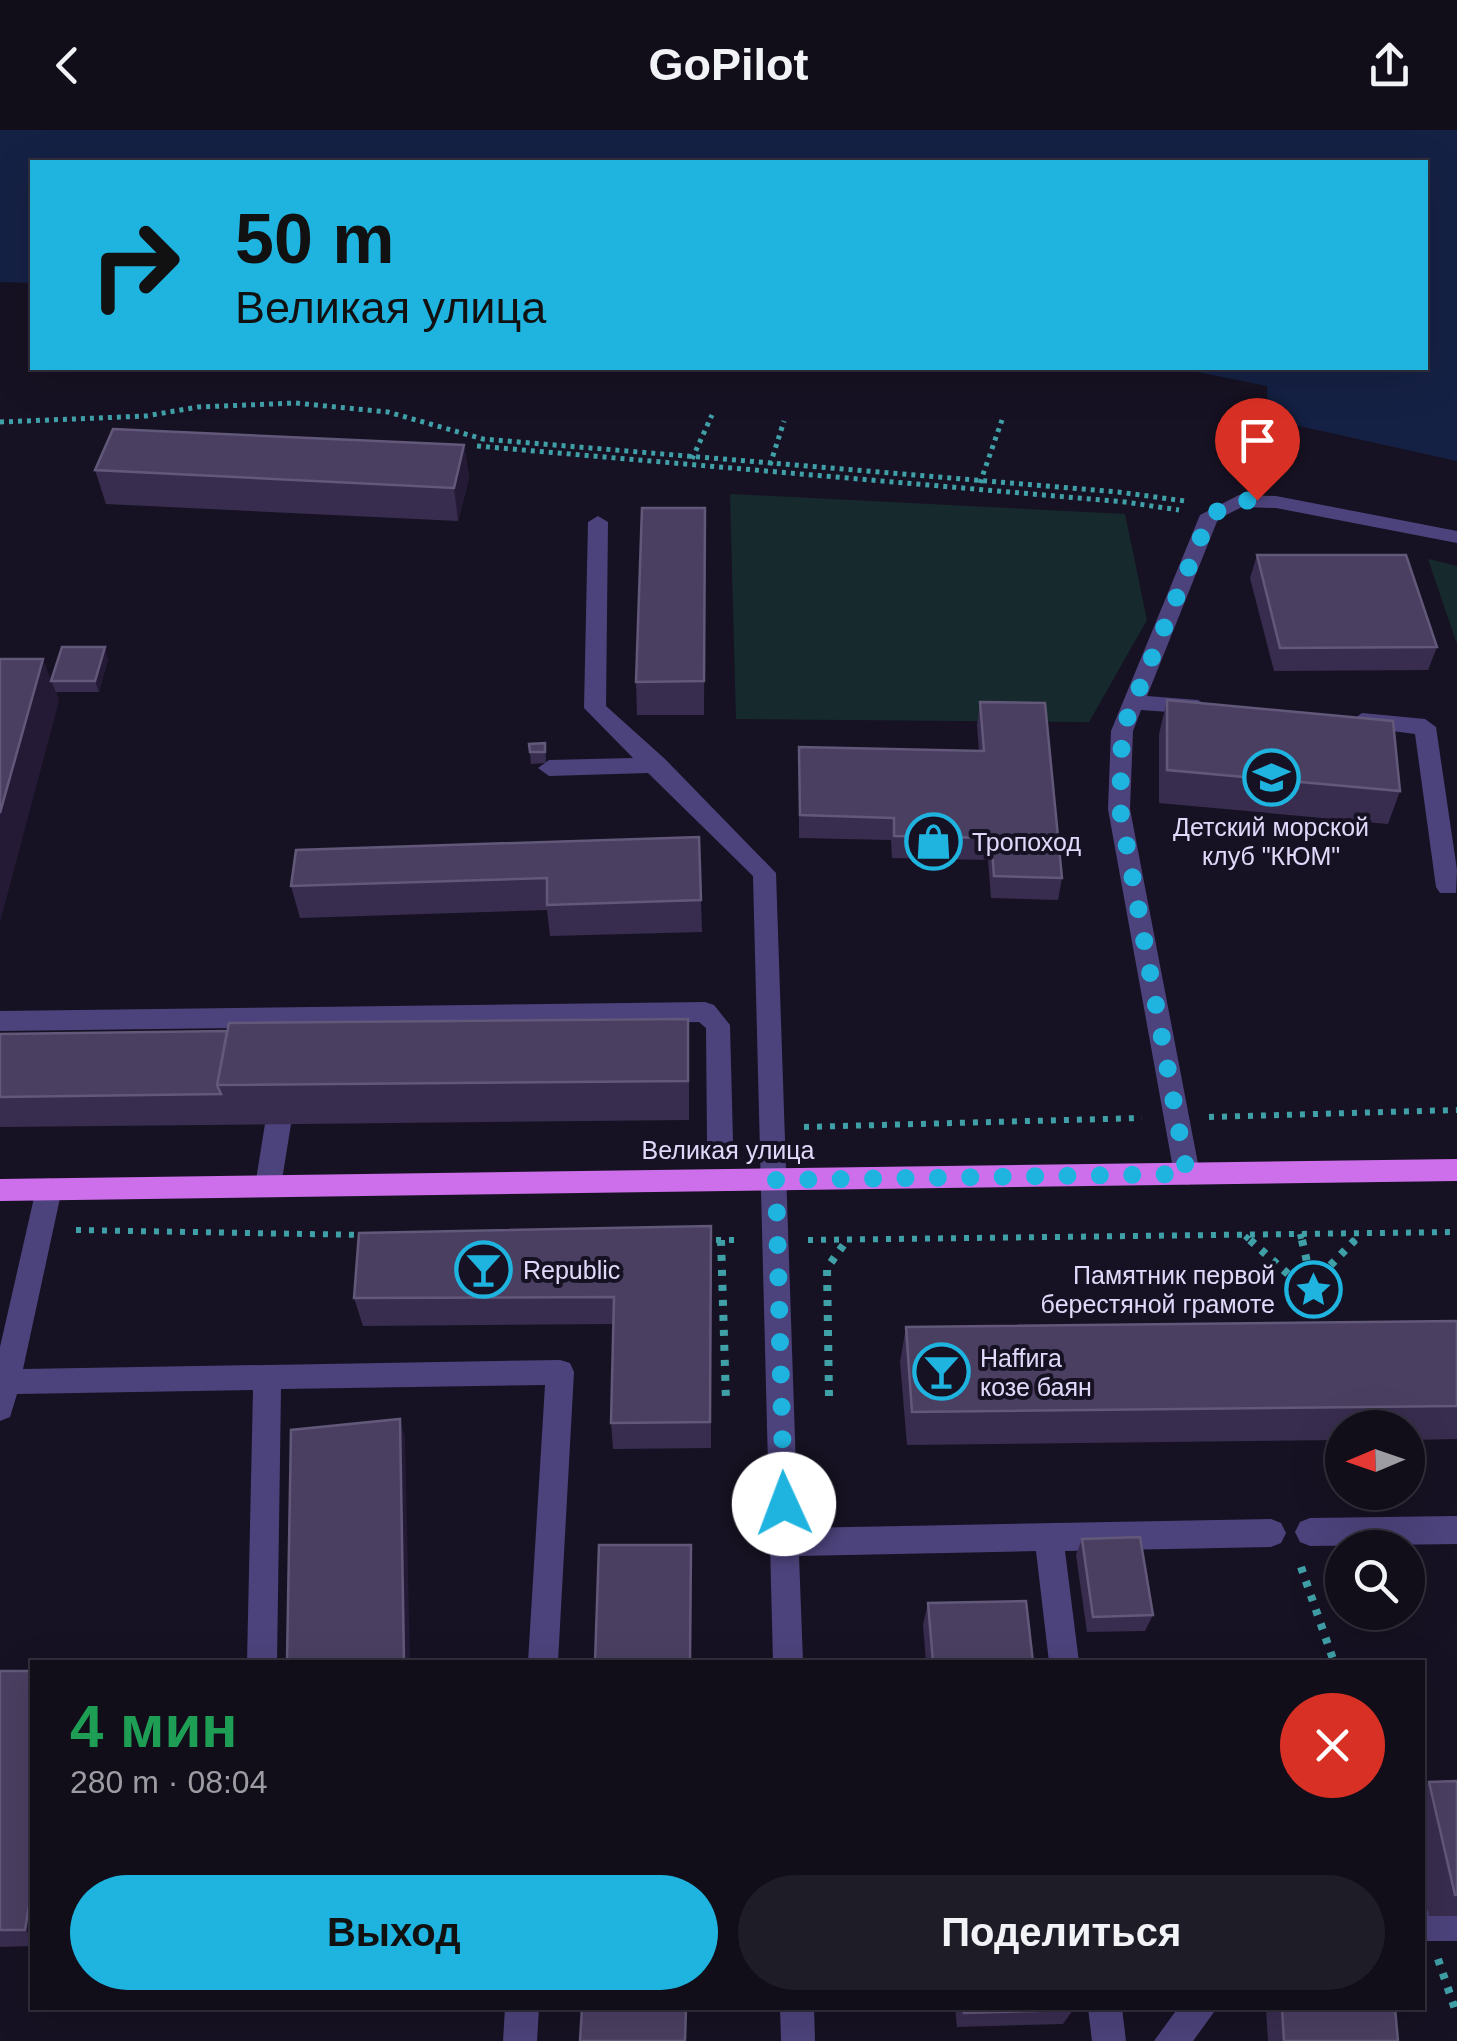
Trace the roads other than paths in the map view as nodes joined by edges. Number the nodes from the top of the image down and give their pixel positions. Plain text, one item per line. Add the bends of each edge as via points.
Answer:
1 (598, 522) dead end
2 (1457, 536) edge
3 (1133, 702) junction
4 (1230, 710) edge
5 (1347, 720) edge
6 (658, 765) junction
7 (548, 768) dead end
8 (1448, 887) dead end
9 (295, 1016) junction
10 (0, 1021) edge
11 (290, 1047) edge
12 (278, 1124) edge
13 (720, 1142) dead end
14 (1457, 1170) edge
15 (1187, 1174) junction
16 (776, 1180) junction
17 (268, 1186) junction
18 (0, 1190) edge
19 (49, 1190) junction
20 (268, 1377) junction
21 (2, 1391) edge
22 (1457, 1530) edge
23 (1271, 1533) dead end
24 (1049, 1537) junction
25 (786, 1542) junction
26 (1302, 1542) road end
27 (262, 1660) edge
28 (543, 1660) edge
29 (788, 1660) edge
30 (1064, 1660) edge
31 (1457, 1925) edge
32 (1425, 1926) edge
33 (522, 2010) edge
34 (798, 2010) edge
35 (1104, 2010) edge
36 (1198, 2010) edge
37 (520, 2041) edge
38 (798, 2041) edge
39 (1108, 2041) edge
40 (1171, 2041) edge

1 - 6 street via 595,708
2 - 3 street via 1276,502 1239,501 1217,511
3 - 4 street
3 - 15 street via 1122,731 1120,809
5 - 8 street via 1425,727
6 - 7 street
6 - 16 street via 764,873
9 - 10 street
9 - 11 street
9 - 13 street via 704,1012 718,1026
12 - 17 street
14 - 15 main road, Великая улица
15 - 16 main road, Великая улица
16 - 17 main road, Великая улица
16 - 25 street
17 - 19 main road, Великая улица
18 - 19 main road, Великая улица
19 - 21 street
20 - 21 street
20 - 27 street
20 - 28 street via 560,1372
22 - 26 street
23 - 24 street
24 - 25 street
24 - 30 street
25 - 29 street
31 - 32 street
33 - 37 street
34 - 38 street
35 - 39 street
36 - 40 street

